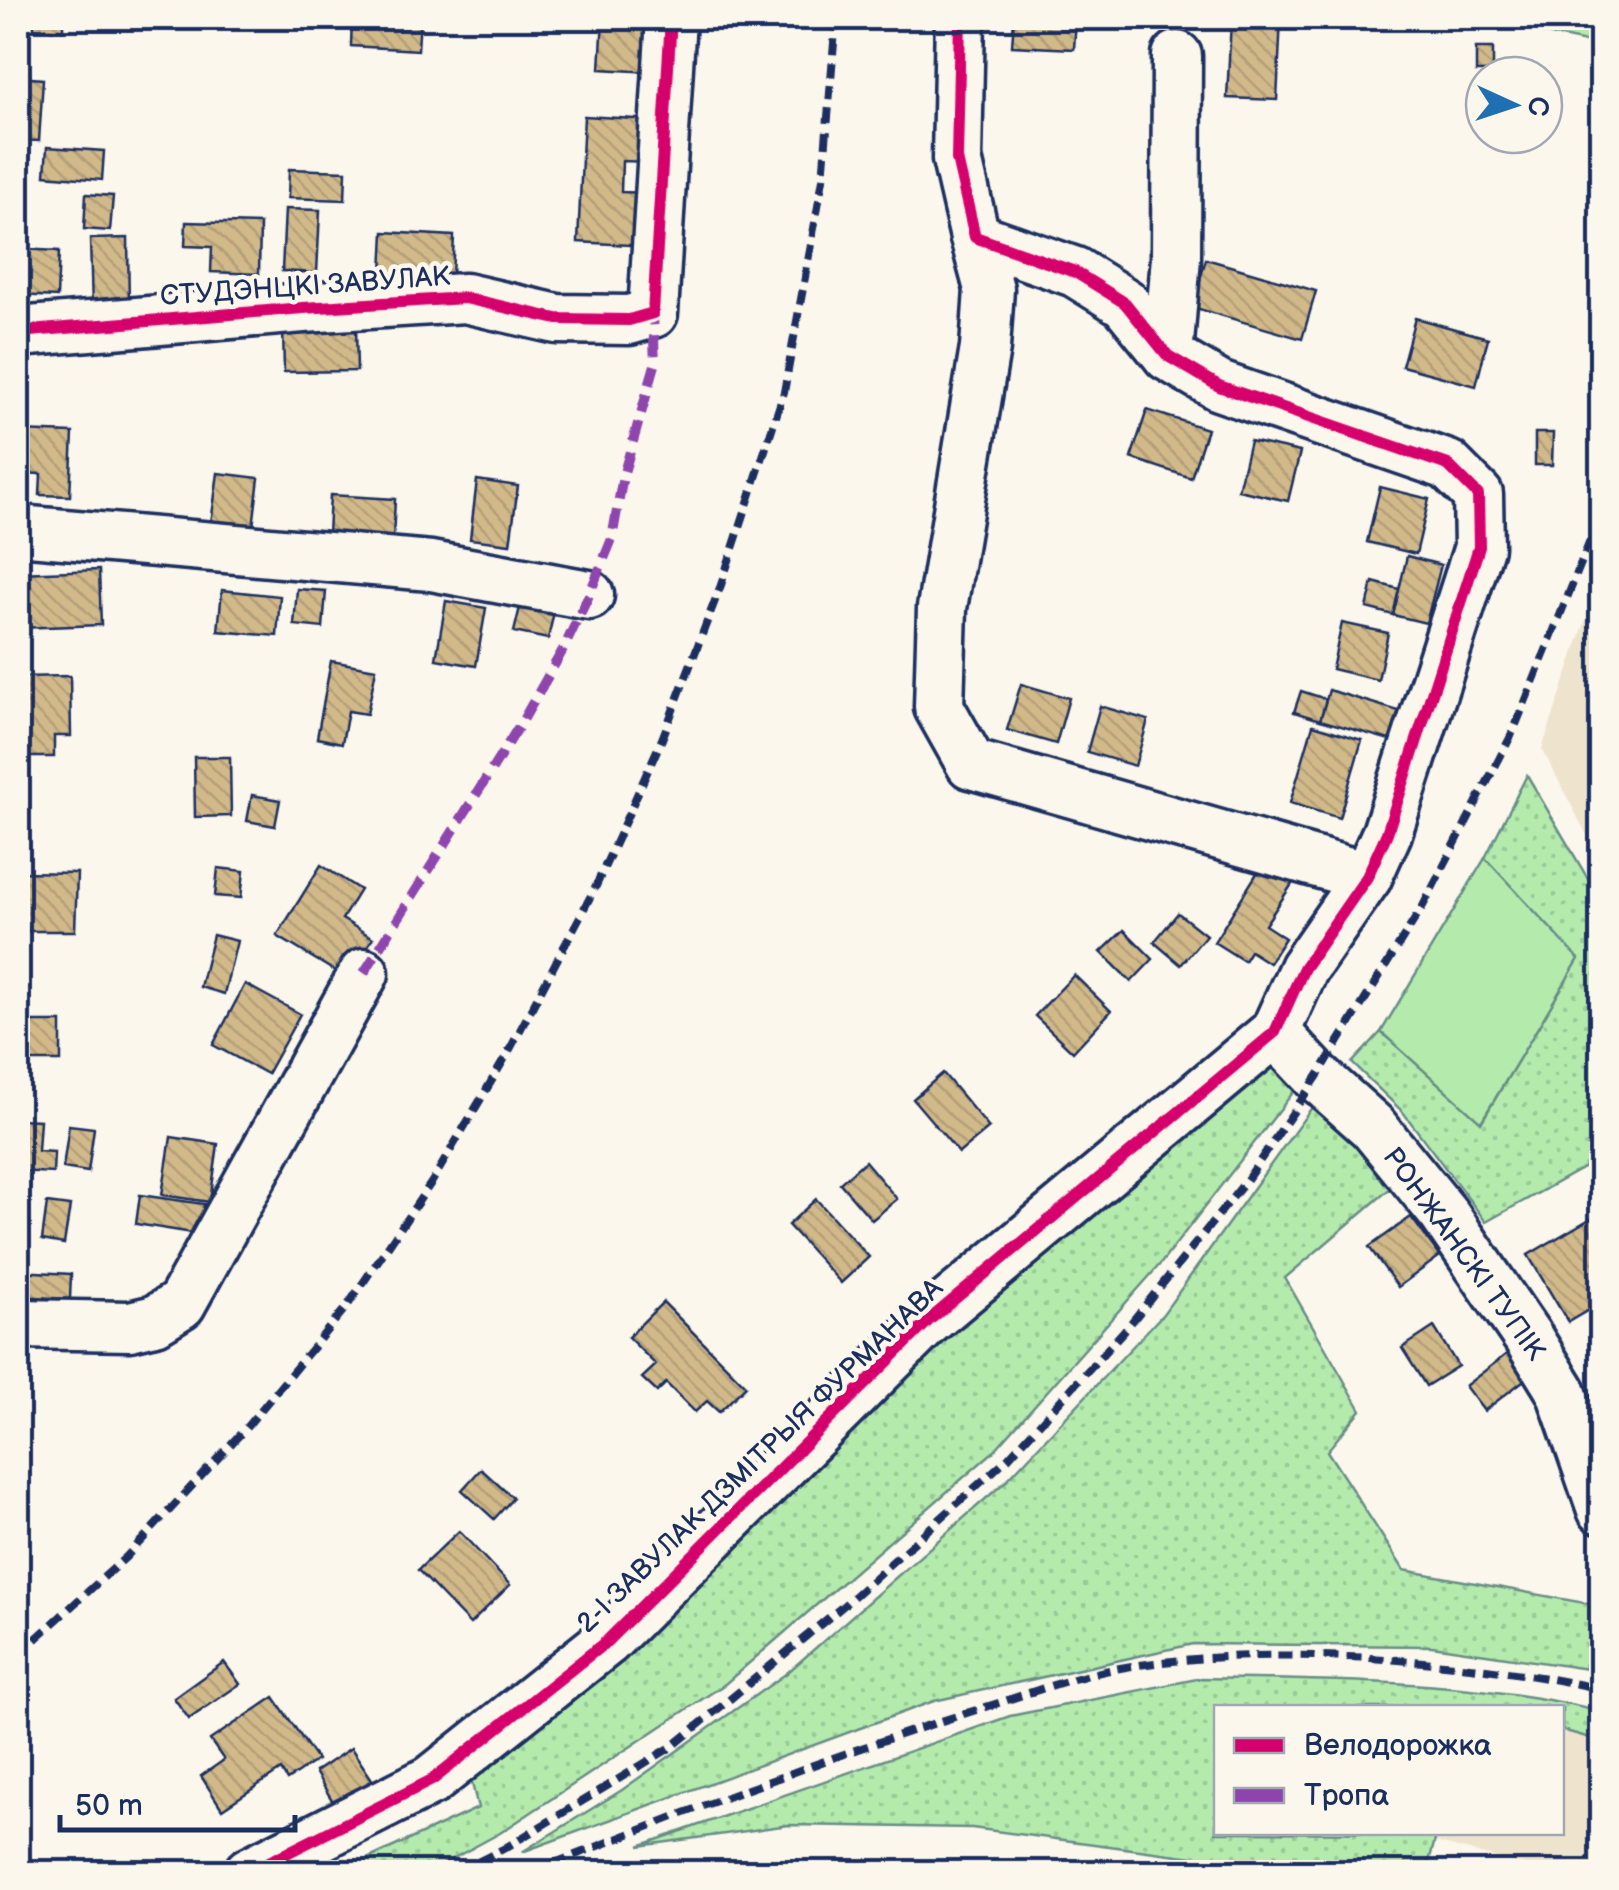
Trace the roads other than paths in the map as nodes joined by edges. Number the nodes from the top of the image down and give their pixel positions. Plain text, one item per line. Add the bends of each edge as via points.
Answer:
1 (671, 18) edge
2 (960, 18) edge
3 (1177, 56) dead end
4 (975, 237) junction
5 (18, 332) edge
6 (1168, 356) junction
7 (18, 530) edge
8 (588, 595) dead end
9 (1368, 877) junction
10 (364, 973) dead end
11 (1276, 1032) junction
12 (18, 1324) edge
13 (1602, 1509) edge
14 (248, 1872) edge

1 - 5 street, СТУДЭНЦКІ ЗАВУЛАК via 653,313 629,320 557,319 465,298
2 - 4 street via 958,158
3 - 6 street via 1176,257
4 - 6 street, 2-І ЗАВУЛАК ДЗМІТРЫЯ ФУРМАНАВА via 1075,272 1125,303
4 - 9 street via 989,289 985,348 942,608 939,707 971,764
6 - 9 street, 2-І ЗАВУЛАК ДЗМІТРЫЯ ФУРМАНАВА via 1219,386 1448,464 1478,494 1479,547
7 - 8 street via 431,566
9 - 11 street, 2-І ЗАВУЛАК ДЗМІТРЫЯ ФУРМАНАВА via 1304,968
10 - 12 street via 181,1304 130,1326
11 - 13 street, РОНЖАНСКІ ТУПІК via 1373,1127 1528,1336 1561,1391
11 - 14 street, 2-І ЗАВУЛАК ДЗМІТРЫЯ ФУРМАНАВА via 928,1321 606,1641 432,1780

